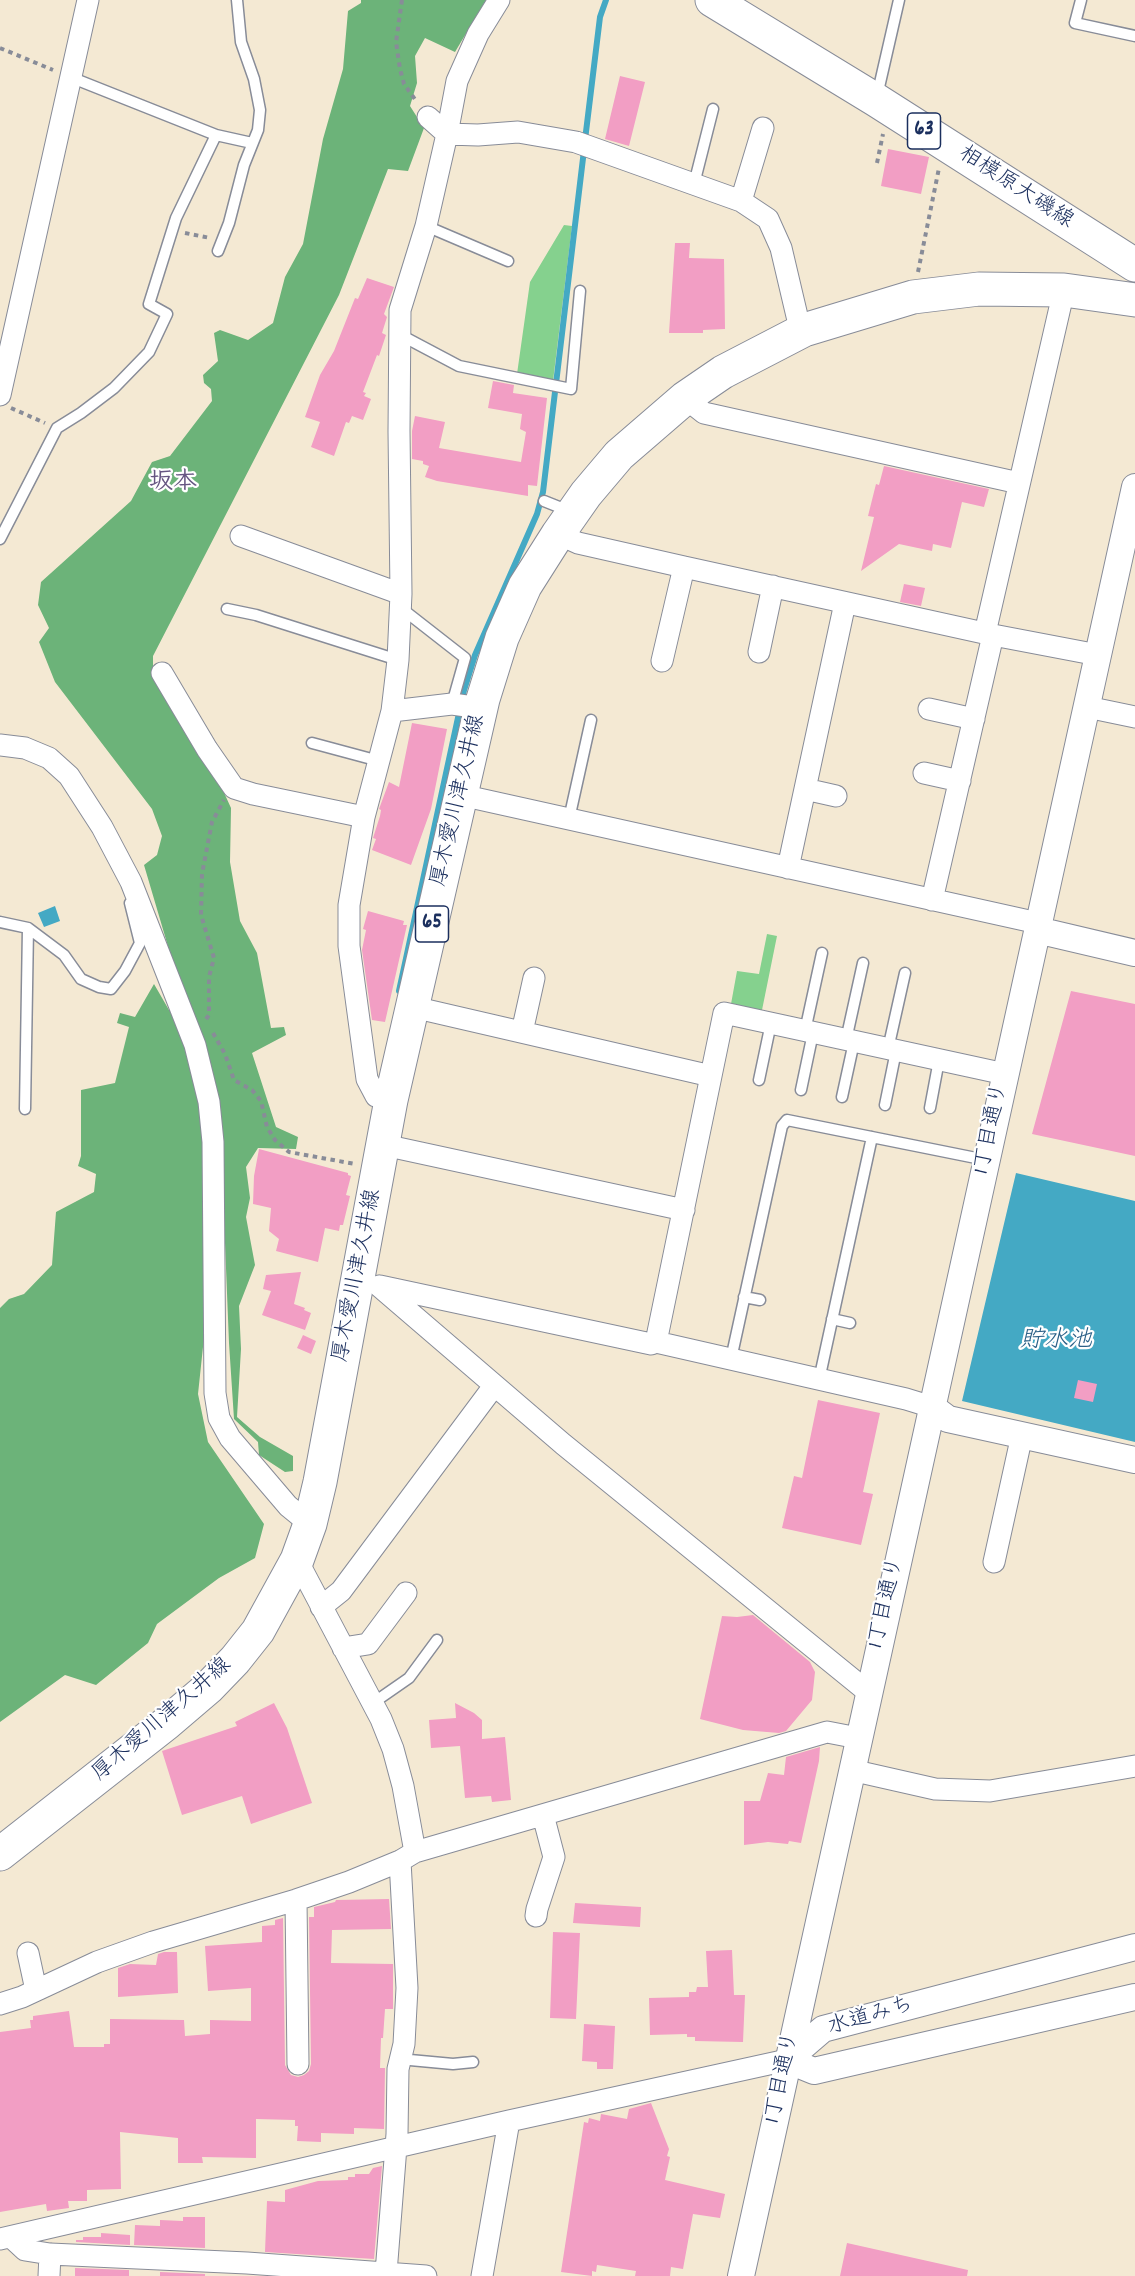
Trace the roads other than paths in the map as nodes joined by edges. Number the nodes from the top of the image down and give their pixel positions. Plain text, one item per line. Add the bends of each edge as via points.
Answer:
1 (88, 0) edge
2 (237, 0) edge
3 (499, 0) edge
4 (712, 0) edge
5 (899, 0) edge
6 (1081, 0) edge
7 (1135, 36) edge
8 (70, 77) junction
9 (876, 100) junction
10 (713, 109) dead end
11 (428, 117) road end
12 (763, 128) dead end
13 (447, 134) junction
14 (216, 135) junction
15 (252, 143) junction
16 (694, 184) junction
17 (741, 201) junction
18 (426, 226) junction
19 (221, 246) road end
20 (508, 261) dead end
21 (1135, 265) edge
22 (1064, 290) junction
23 (580, 291) dead end
24 (1135, 300) edge
25 (804, 330) junction
26 (399, 339) junction
27 (685, 398) junction
28 (5, 401) edge
29 (1019, 483) junction
30 (1135, 487) edge
31 (558, 516) junction
32 (242, 536) dead end
33 (0, 539) edge
34 (1127, 558) edge
35 (684, 567) junction
36 (773, 586) junction
37 (401, 601) junction
38 (845, 603) junction
39 (227, 609) dead end
40 (244, 613) junction
41 (240, 625) dead end
42 (303, 630) junction
43 (989, 634) junction
44 (300, 642) dead end
45 (759, 652) dead end
46 (1098, 655) junction
47 (398, 660) junction
48 (662, 661) dead end
49 (162, 673) dead end
50 (465, 706) junction
51 (1086, 707) junction
52 (929, 709) dead end
53 (392, 711) junction
54 (1135, 717) edge
55 (974, 719) junction
56 (591, 720) dead end
57 (312, 743) dead end
58 (0, 745) edge
59 (379, 761) junction
60 (924, 773) dead end
61 (960, 781) junction
62 (805, 789) junction
63 (461, 795) junction
64 (837, 796) dead end
65 (364, 817) junction
66 (569, 819) junction
67 (788, 867) junction
68 (131, 882) junction
69 (932, 900) junction
70 (0, 922) edge
71 (1037, 927) junction
72 (28, 928) junction
73 (822, 953) dead end
74 (1135, 953) edge
75 (863, 963) dead end
76 (904, 973) dead end
77 (534, 978) dead end
78 (413, 1007) junction
79 (771, 1023) junction
80 (522, 1032) junction
81 (809, 1032) junction
82 (850, 1041) junction
83 (892, 1050) junction
84 (939, 1060) junction
85 (1005, 1074) junction
86 (711, 1076) junction
87 (759, 1080) dead end
88 (801, 1089) dead end
89 (842, 1097) dead end
90 (391, 1100) junction
91 (885, 1105) dead end
92 (930, 1108) dead end
93 (25, 1109) dead end
94 (872, 1137) junction
95 (382, 1156) junction
96 (986, 1161) junction
97 (684, 1210) junction
98 (369, 1283) junction
99 (744, 1297) junction
100 (760, 1300) dead end
101 (832, 1319) junction
102 (849, 1323) dead end
103 (656, 1342) junction
104 (730, 1359) junction
105 (819, 1380) junction
106 (494, 1386) junction
107 (932, 1407) junction
108 (1022, 1435) junction
109 (1135, 1460) edge
110 (310, 1524) junction
111 (297, 1560) junction
112 (994, 1562) dead end
113 (406, 1593) dead end
114 (321, 1607) junction
115 (437, 1640) dead end
116 (343, 1648) junction
117 (868, 1692) junction
118 (373, 1703) junction
119 (858, 1738) junction
120 (1135, 1766) edge
121 (851, 1770) junction
122 (543, 1815) junction
123 (0, 1854) edge
124 (408, 1856) junction
125 (296, 1900) junction
126 (536, 1916) dead end
127 (1135, 1947) edge
128 (28, 1953) dead end
129 (36, 1990) junction
130 (1135, 1997) edge
131 (0, 2004) edge
132 (401, 2058) junction
133 (788, 2060) junction
134 (473, 2062) dead end
135 (298, 2064) dead end
136 (509, 2121) junction
137 (394, 2147) junction
138 (5, 2238) edge
139 (50, 2254) junction
140 (247, 2269) edge
141 (374, 2274) edge
142 (49, 2276) edge
143 (426, 2276) edge
144 (482, 2276) edge
145 (741, 2276) edge

1 - 8 street
2 - 15 lane via 241,42 255,79 260,110
3 - 13 street via 457,81
4 - 9 main road, 相模原大磯線 / 63
5 - 9 lane
6 - 7 lane via 1075,23
8 - 14 lane
8 - 28 street
9 - 21 main road, 相模原大磯線 / 63
10 - 16 lane
11 - 13 street
12 - 17 street via 763,157
13 - 16 street via 518,132 584,145
13 - 18 street
14 - 15 lane
14 - 33 lane via 172,231 149,304 169,311 149,352 114,388 57,428
15 - 19 lane
16 - 17 street
17 - 25 street via 768,219 783,237 797,316
18 - 20 lane
18 - 26 street via 400,310
22 - 24 main road, 厚木愛川津久井線 / 65
22 - 25 main road, 厚木愛川津久井線 / 65 via 979,289 913,297
22 - 29 street
23 - 26 lane via 585,307 571,389 459,366 408,339
25 - 27 main road, 厚木愛川津久井線 / 65 via 723,372
26 - 37 street
27 - 29 street via 704,413
27 - 31 main road, 厚木愛川津久井線 / 65 via 619,455
29 - 43 street
30 - 34 street, 1丁目通り
31 - 35 street via 578,543
31 - 50 main road, 厚木愛川津久井線 / 65 via 502,639
32 - 37 street
34 - 46 street, 1丁目通り
35 - 36 street
35 - 48 street
36 - 38 street
36 - 45 street
37 - 47 street
37 - 50 lane via 465,658
38 - 43 street
38 - 62 street
39 - 40 lane
40 - 41 lane
40 - 42 lane
42 - 44 lane
42 - 47 lane
43 - 46 street
43 - 55 street
46 - 51 street, 1丁目通り
47 - 53 street
49 - 65 street via 234,788
50 - 53 street
50 - 63 main road, 厚木愛川津久井線 / 65
51 - 54 street
51 - 71 street, 1丁目通り
52 - 55 street
53 - 59 street
55 - 61 street
56 - 66 lane
57 - 59 lane
58 - 68 street via 25,748 49,758 69,776
59 - 65 street
60 - 61 street
61 - 69 street
62 - 64 street
62 - 67 street
63 - 66 street
63 - 78 main road, 厚木愛川津久井線 / 65
65 - 90 street via 349,905 349,946 367,1079 376,1096
66 - 67 street
67 - 69 street
68 - 72 lane via 129,899 140,943 111,989 81,979 64,955
68 - 110 street via 195,1045 210,1102 215,1394 219,1418 230,1438 288,1506
69 - 71 street
70 - 72 lane
71 - 74 street
71 - 85 street, 1丁目通り
72 - 93 lane
73 - 81 lane
75 - 82 lane
76 - 83 lane
77 - 80 street
78 - 80 street
78 - 90 main road, 厚木愛川津久井線 / 65
79 - 81 street
79 - 86 street via 724,1013
79 - 87 lane
80 - 86 street
81 - 82 street
81 - 88 lane
82 - 83 street
82 - 89 lane
83 - 84 street
83 - 91 lane
84 - 85 street
84 - 92 lane
85 - 96 street, 1丁目通り
86 - 97 street
90 - 95 main road, 厚木愛川津久井線 / 65
94 - 96 lane
94 - 99 lane via 788,1120 782,1126
94 - 101 lane
95 - 97 street
95 - 98 main road, 厚木愛川津久井線 / 65
96 - 107 street, 1丁目通り
97 - 103 street
98 - 103 street
98 - 106 street
98 - 110 main road, 厚木愛川津久井線 / 65
99 - 100 lane
99 - 104 lane
101 - 102 lane
101 - 105 lane
103 - 104 street
104 - 105 street
105 - 107 street
106 - 114 street via 341,1591
106 - 117 street
107 - 108 street via 948,1419
107 - 117 street, 1丁目通り
108 - 109 street
108 - 112 street via 1010,1520
110 - 111 main road, 厚木愛川津久井線 / 65
111 - 114 street
111 - 123 main road, 厚木愛川津久井線 / 65 via 258,1631 208,1688
113 - 116 street via 368,1644
114 - 116 street
115 - 118 lane via 409,1678
116 - 118 street
117 - 119 street, 1丁目通り
118 - 124 street via 404,1786
119 - 121 street, 1丁目通り
119 - 122 street via 826,1732
120 - 121 street via 990,1791 935,1789
121 - 133 street, 1丁目通り
122 - 124 street
122 - 126 street via 554,1857
124 - 125 street
124 - 132 street via 407,1988
125 - 129 street via 153,1942
125 - 135 street via 307,2038
127 - 133 street, 水道みち via 823,2029
128 - 129 street
129 - 131 street
130 - 133 street, 水道みち via 814,2071
132 - 134 lane via 453,2064
132 - 137 street
133 - 136 street
133 - 145 street, 1丁目通り
136 - 137 street
136 - 144 street
137 - 138 street
137 - 141 street
138 - 139 street via 25,2250
139 - 140 street
139 - 142 street
140 - 141 street
141 - 143 street

